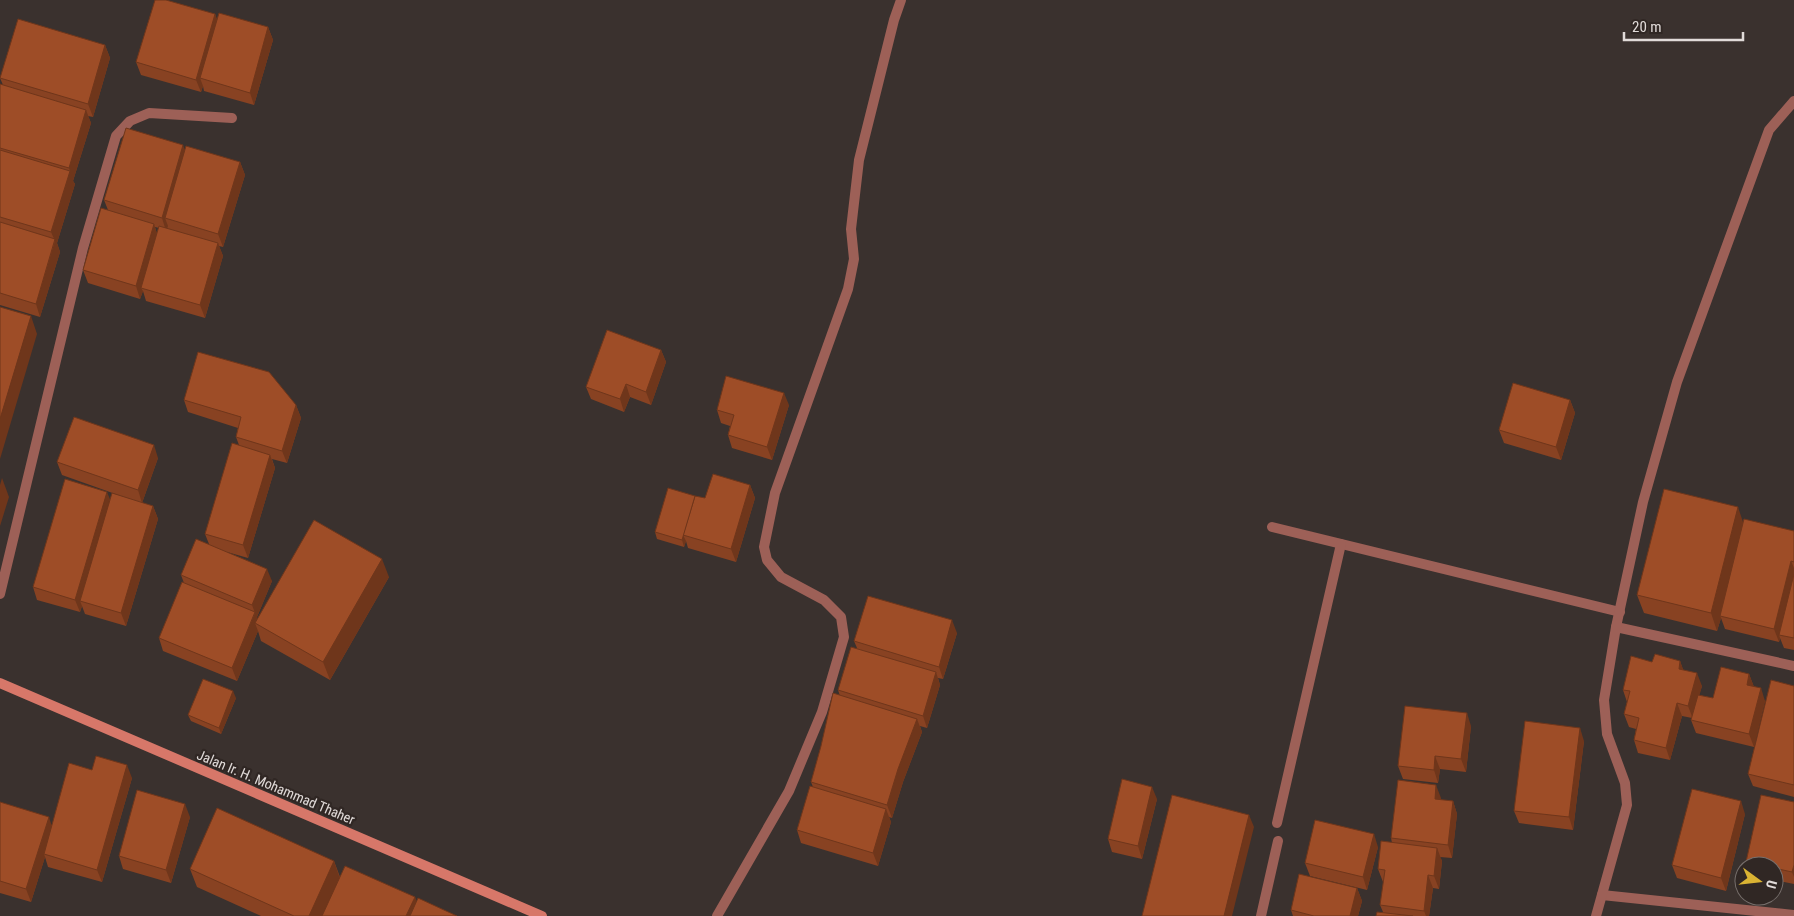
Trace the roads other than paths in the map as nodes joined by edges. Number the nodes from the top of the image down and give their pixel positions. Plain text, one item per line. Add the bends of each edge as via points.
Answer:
1 (901, 0) edge
2 (1794, 101) edge
3 (232, 118) dead end
4 (1272, 527) dead end
5 (1341, 544) junction
6 (0, 594) edge
7 (1620, 612) junction
8 (1616, 627) junction
9 (1794, 666) edge
10 (0, 683) edge
11 (1277, 823) dead end
12 (1278, 841) dead end
13 (1602, 895) junction
14 (1794, 915) edge
15 (542, 916) edge
16 (717, 916) edge
17 (1261, 916) edge
18 (1596, 916) edge

1 - 16 street via 859,160 851,229 854,259 848,289 775,493 764,547 767,560 781,577 824,600 841,617 844,637 822,712 790,791
2 - 7 street via 1769,130 1677,382 1643,502
3 - 6 street via 149,113 130,121 116,136 83,248
4 - 5 street
5 - 7 street
5 - 11 street
7 - 8 street
8 - 9 street
8 - 13 street via 1604,700 1606,734 1625,783 1626,805
10 - 15 main road, Jalan Ir. H. Mohammad Thaher
12 - 17 street
13 - 14 street
13 - 18 street

